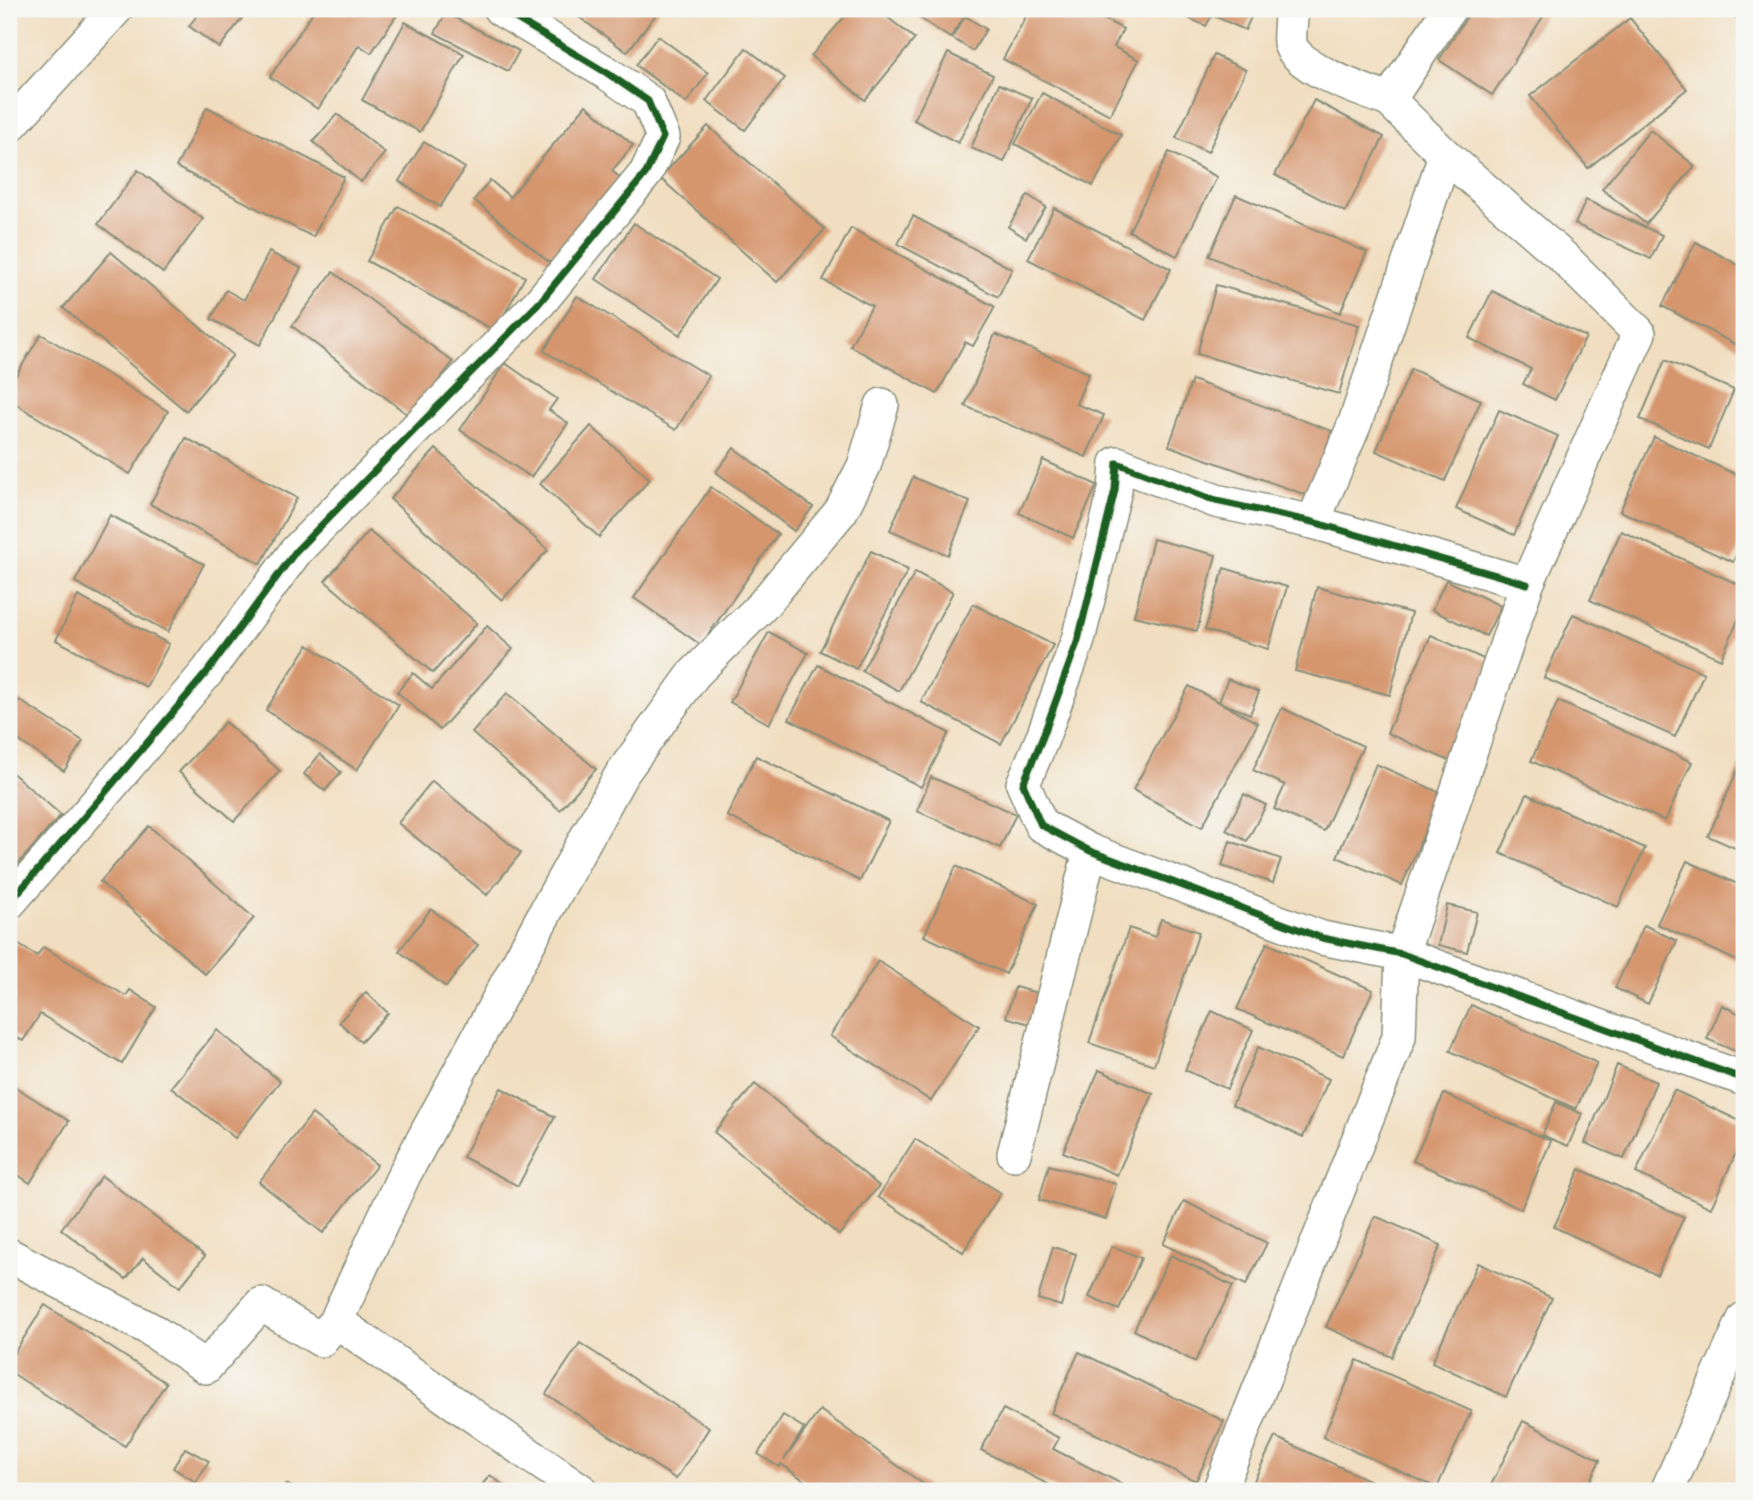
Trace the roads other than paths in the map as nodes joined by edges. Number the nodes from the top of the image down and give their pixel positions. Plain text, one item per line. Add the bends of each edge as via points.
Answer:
1 (116, 9) edge
2 (500, 9) edge
3 (1292, 9) edge
4 (1449, 9) edge
5 (1389, 100) junction
6 (9, 127) edge
7 (1445, 155) junction
8 (882, 405) dead end
9 (1313, 522) junction
10 (1527, 584) junction
11 (1090, 851) junction
12 (9, 903) edge
13 (1402, 954) junction
14 (1744, 1079) edge
15 (1014, 1154) dead end
16 (10, 1258) edge
17 (1744, 1319) edge
18 (336, 1321) junction
19 (582, 1491) edge
20 (1219, 1491) edge
21 (1667, 1491) edge

1 - 6 street
2 - 12 street via 648,102 663,137 646,173 540,302 296,551 207,672
3 - 5 street via 1290,45 1300,59
4 - 5 street
5 - 7 street
7 - 9 street via 1355,423
7 - 10 street via 1564,258 1639,333
8 - 18 street via 864,466 841,511 762,606 694,674 621,775 404,1175
9 - 10 street
9 - 11 street via 1216,501 1117,463 1115,490 1078,640 1023,785 1041,825
10 - 13 street
11 - 13 street via 1322,938
11 - 15 street
13 - 14 street
13 - 20 street via 1399,1037
16 - 18 street via 150,1329 206,1367 261,1304 321,1340
17 - 21 street
18 - 19 street

